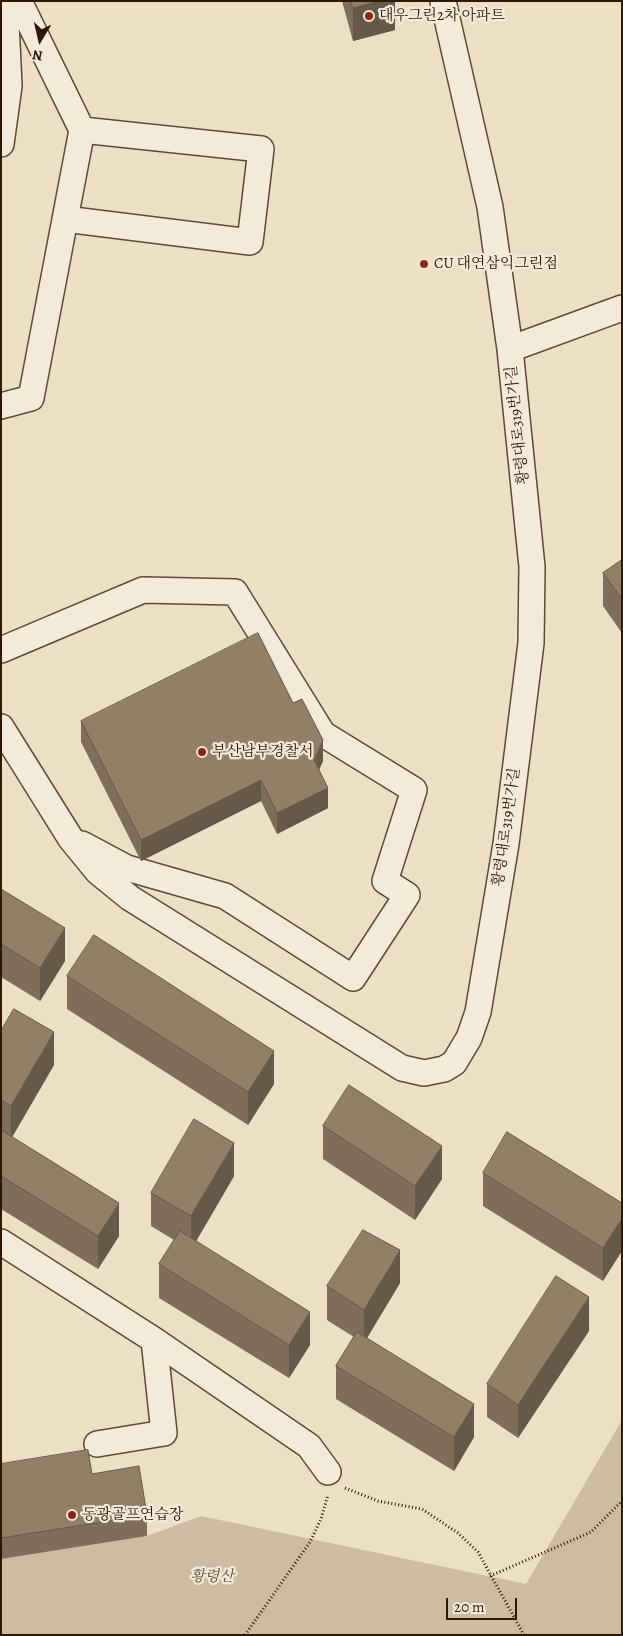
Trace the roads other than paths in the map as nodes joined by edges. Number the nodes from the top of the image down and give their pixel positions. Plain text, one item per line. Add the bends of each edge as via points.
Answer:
1 (5, 1) edge
2 (19, 1) edge
3 (443, 1) edge
4 (82, 130) junction
5 (1, 144) edge
6 (65, 219) junction
7 (622, 308) edge
8 (510, 349) junction
9 (1, 406) edge
10 (1, 650) edge
11 (1, 727) edge
12 (71, 839) junction
13 (1, 1242) edge
14 (154, 1340) junction
15 (97, 1444) dead end
16 (328, 1476) road end

1 - 5 street via 9,86
2 - 4 street
3 - 8 street, 황령대로319번가길 via 490,208
4 - 6 street
4 - 6 street via 261,150 250,242
6 - 9 street via 31,398
7 - 8 street
8 - 12 street, 황령대로319번가길 via 532,567 531,642 506,844 478,1012 466,1045 454,1063 444,1069 424,1073 402,1068 130,898 98,872
10 - 12 street via 143,590 235,592 323,734 414,790 384,880 407,894 353,978 225,896 126,868
11 - 12 street, 황령대로319번가길
13 - 14 street
14 - 15 street via 164,1433
14 - 16 street via 310,1446

